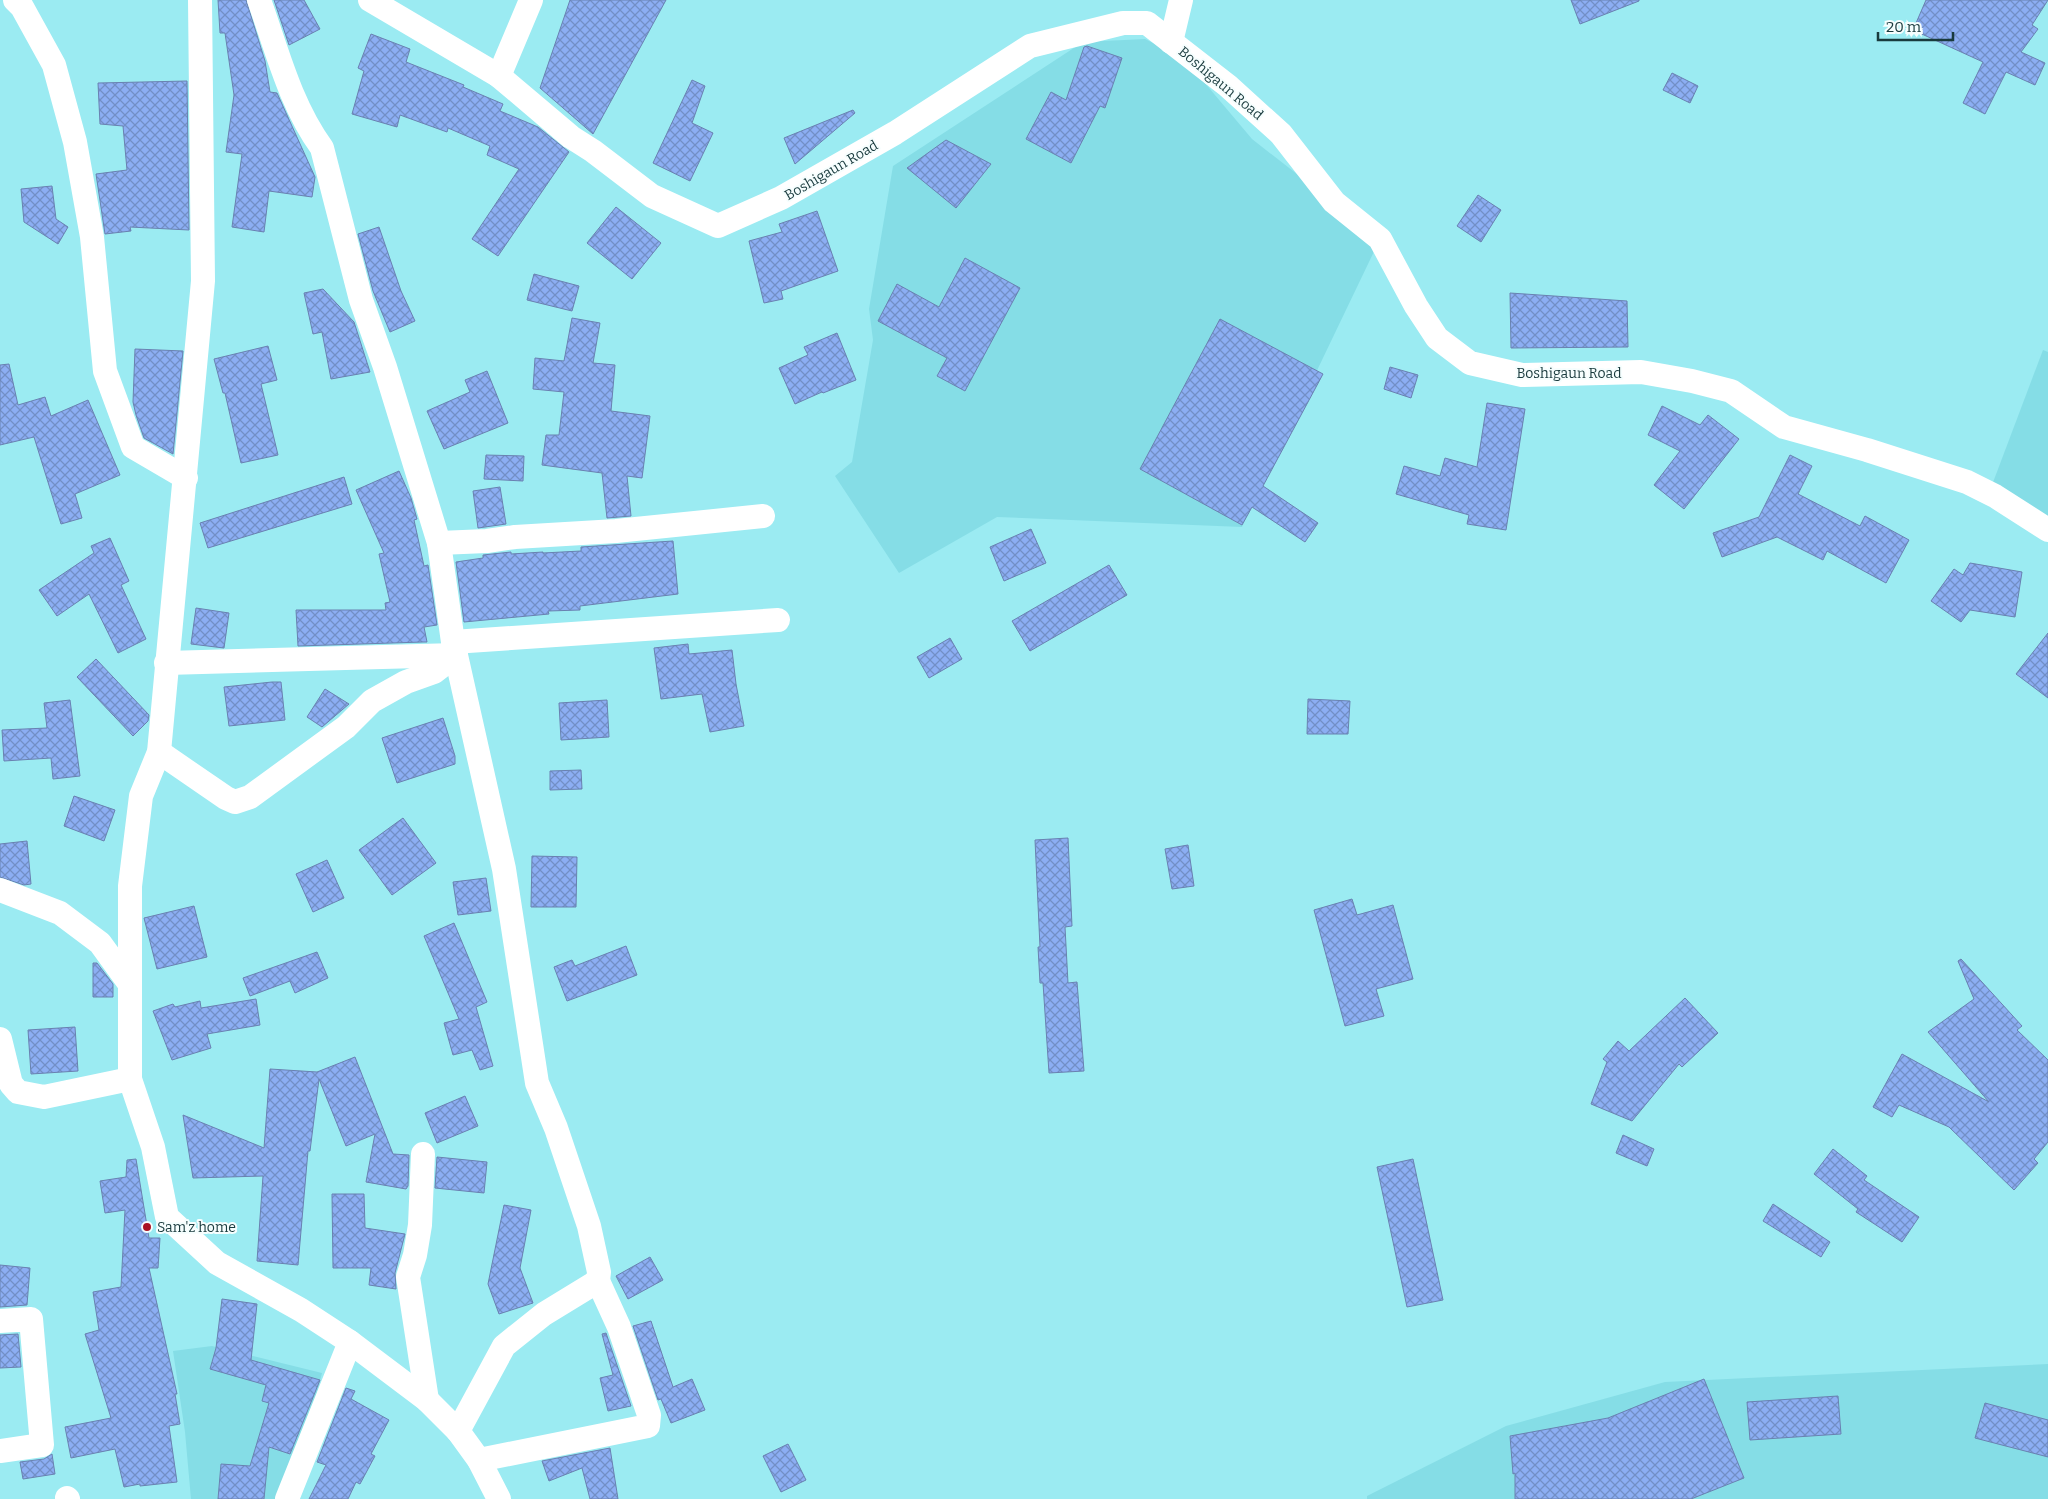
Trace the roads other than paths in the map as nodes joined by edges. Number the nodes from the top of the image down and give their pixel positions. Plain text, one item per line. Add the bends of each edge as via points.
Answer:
1 (15, 0) edge
2 (200, 0) edge
3 (259, 0) edge
4 (370, 0) edge
5 (531, 0) edge
6 (1182, 0) edge
7 (1171, 42) junction
8 (500, 76) junction
9 (186, 478) junction
10 (764, 516) dead end
11 (2048, 530) edge
12 (439, 543) junction
13 (778, 620) dead end
14 (454, 649) junction
15 (166, 663) junction
16 (159, 752) junction
17 (0, 890) edge
18 (129, 983) junction
19 (0, 1039) edge
20 (130, 1079) junction
21 (423, 1154) dead end
22 (598, 1281) junction
23 (0, 1321) edge
24 (350, 1342) junction
25 (427, 1400) junction
26 (458, 1431) junction
27 (0, 1450) edge
28 (479, 1460) junction
29 (287, 1499) edge
30 (499, 1499) edge

1 - 9 street via 54,64 75,142 92,238 105,371 133,447
2 - 9 street via 203,281
3 - 12 street via 291,92 307,127 322,148 361,300
4 - 8 street, Boshigaun Road
5 - 8 street
6 - 7 street
7 - 8 street, Boshigaun Road via 1147,23 1123,23 1030,46 895,133 781,198 718,226 652,196 571,137
7 - 11 street, Boshigaun Road via 1228,86 1281,134 1334,202 1380,239 1437,338 1470,363 1522,376 1641,372 1731,391 1784,427 1967,482
9 - 15 street
10 - 12 street via 616,531
12 - 14 street
13 - 14 street
14 - 15 street
14 - 16 street via 434,672 406,682 372,701 346,727 250,797 235,802 226,798
14 - 22 street via 504,870 537,1083 589,1226
15 - 16 street
16 - 18 street via 141,796 130,886
17 - 18 street via 60,913 100,943
18 - 20 street
19 - 20 street via 11,1084 18,1092 44,1097
20 - 24 street via 154,1147 168,1217 217,1263
21 - 25 street via 420,1226 408,1277
22 - 26 street via 544,1314 504,1346
22 - 28 street via 619,1327 649,1415 648,1426
23 - 27 street via 31,1320 42,1445
24 - 25 street
24 - 29 street
25 - 26 street
26 - 28 street
28 - 30 street

